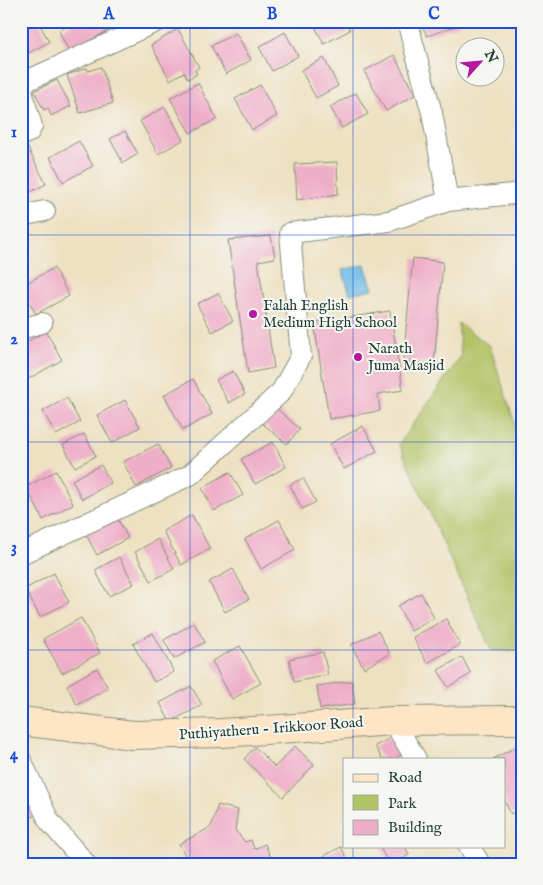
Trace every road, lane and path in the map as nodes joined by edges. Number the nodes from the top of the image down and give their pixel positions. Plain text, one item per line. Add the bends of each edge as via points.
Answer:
1 (158, 21) edge
2 (407, 21) edge
3 (22, 82) edge
4 (21, 135) edge
5 (522, 193) edge
6 (448, 202) junction
7 (45, 210) dead end
8 (21, 216) edge
9 (42, 323) dead end
10 (21, 329) edge
11 (21, 554) edge
12 (22, 718) edge
13 (522, 720) edge
14 (393, 721) junction
15 (415, 758) edge
16 (21, 760) edge
17 (470, 848) edge
18 (86, 864) edge
19 (480, 864) edge

1 - 3 street
2 - 6 street via 432,113
3 - 4 street via 21,90 32,126 29,132
5 - 6 street
6 - 11 street via 389,221 290,233 301,356 281,392 190,475
7 - 8 street
9 - 10 street
12 - 14 main road, Puthiyatheru - Irikkoor Road via 133,736
13 - 14 main road, Puthiyatheru - Irikkoor Road
14 - 15 street
16 - 18 street via 49,821
17 - 19 street

